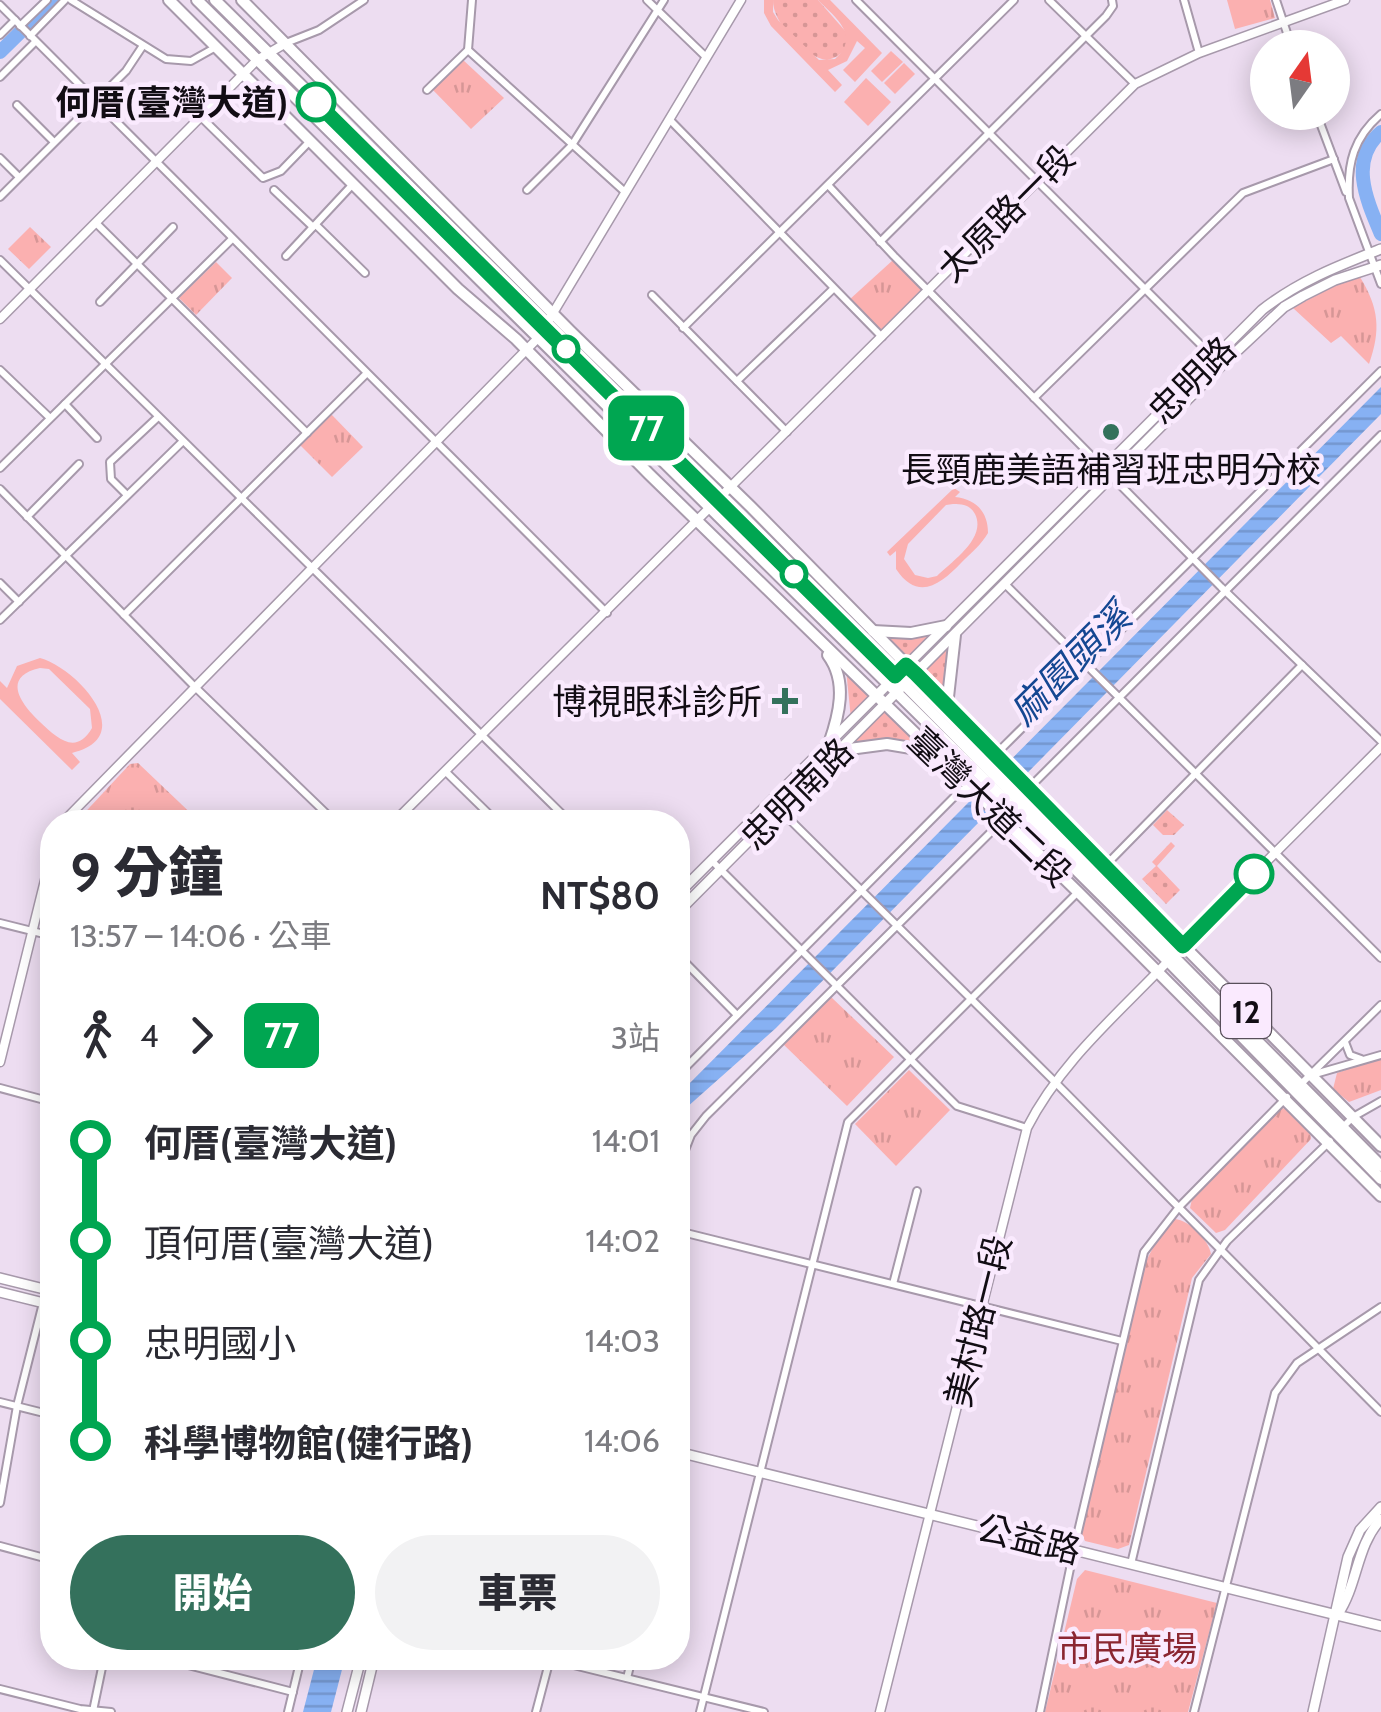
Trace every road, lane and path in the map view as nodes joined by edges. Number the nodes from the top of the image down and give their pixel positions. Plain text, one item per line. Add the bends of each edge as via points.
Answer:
1 (47, 0) edge
2 (68, 0) edge
3 (169, 0) edge
4 (198, 0) edge
5 (215, 0) edge
6 (242, 0) edge
7 (364, 0) edge
8 (472, 0) edge
9 (647, 0) edge
10 (664, 0) edge
11 (741, 0) edge
12 (856, 0) edge
13 (1014, 0) edge
14 (1049, 0) edge
15 (1112, 0) edge
16 (1184, 0) edge
17 (1276, 0) edge
18 (1345, 0) edge
19 (0, 6) edge
20 (657, 11) junction
21 (1282, 22) junction
22 (17, 23) junction
23 (1285, 30) edge
24 (0, 35) edge
25 (1085, 36) junction
26 (32, 39) junction
27 (286, 43) junction
28 (142, 47) junction
29 (216, 47) junction
30 (468, 50) junction
31 (1199, 53) junction
32 (262, 56) junction
33 (706, 58) junction
34 (243, 74) junction
35 (0, 77) edge
36 (936, 78) junction
37 (1135, 84) junction
38 (427, 90) dead end
39 (94, 102) junction
40 (17, 105) dead end
41 (1381, 114) edge
42 (201, 117) junction
43 (670, 120) junction
44 (1323, 130) edge
45 (988, 133) junction
46 (310, 141) junction
47 (54, 142) junction
48 (572, 145) junction
49 (0, 158) edge
50 (1334, 159) junction
51 (156, 162) junction
52 (19, 177) junction
53 (1038, 182) junction
54 (353, 184) junction
55 (828, 185) junction
56 (274, 190) dead end
57 (527, 190) dead end
58 (625, 192) junction
59 (0, 197) edge
60 (1349, 198) junction
61 (96, 223) junction
62 (314, 226) junction
63 (173, 227) dead end
64 (779, 232) junction
65 (232, 240) junction
66 (880, 242) junction
67 (1374, 252) edge
68 (286, 256) dead end
69 (0, 260) edge
70 (138, 264) junction
71 (1378, 267) edge
72 (364, 273) dead end
73 (1381, 284) edge
74 (834, 288) junction
75 (30, 290) junction
76 (1146, 290) junction
77 (928, 291) junction
78 (652, 295) dead end
79 (172, 298) junction
80 (100, 302) dead end
81 (552, 312) junction
82 (0, 319) edge
83 (684, 328) junction
84 (542, 333) junction
85 (882, 337) junction
86 (526, 350) junction
87 (1218, 362) junction
88 (105, 365) junction
89 (0, 370) edge
90 (1381, 372) edge
91 (366, 374) junction
92 (737, 381) junction
93 (1034, 398) junction
94 (65, 404) junction
95 (158, 417) junction
96 (50, 418) junction
97 (787, 432) junction
98 (307, 433) junction
99 (1381, 435) edge
100 (97, 438) dead end
101 (182, 442) junction
102 (434, 442) junction
103 (79, 464) dead end
104 (0, 468) edge
105 (1109, 472) junction
106 (731, 488) junction
107 (0, 489) edge
108 (127, 495) junction
109 (240, 500) junction
110 (715, 504) junction
111 (27, 517) junction
112 (698, 522) junction
113 (66, 556) junction
114 (1195, 559) junction
115 (311, 570) junction
116 (0, 583) edge
117 (1005, 584) junction
118 (1223, 589) junction
119 (19, 602) junction
120 (607, 613) junction
121 (124, 615) junction
122 (0, 620) edge
123 (946, 626) junction
124 (810, 630) junction
125 (874, 631) junction
126 (955, 636) junction
127 (906, 665) junction
128 (1087, 666) junction
129 (1302, 666) junction
130 (916, 674) junction
131 (891, 680) junction
132 (194, 687) junction
133 (901, 689) junction
134 (876, 696) junction
135 (1118, 696) junction
136 (886, 704) junction
137 (947, 706) junction
138 (483, 735) junction
139 (829, 744) junction
140 (1381, 744) edge
141 (842, 750) junction
142 (936, 753) junction
143 (995, 755) junction
144 (446, 772) junction
145 (1196, 774) junction
146 (971, 786) junction
147 (1028, 789) junction
148 (771, 801) junction
149 (75, 810) edge
150 (323, 810) edge
151 (406, 810) edge
152 (485, 810) edge
153 (558, 810) edge
154 (780, 810) junction
155 (1004, 819) junction
156 (1275, 852) junction
157 (712, 860) junction
158 (1104, 866) junction
159 (721, 869) junction
160 (690, 882) edge
161 (860, 890) junction
162 (1078, 892) junction
163 (40, 900) edge
164 (690, 900) edge
165 (0, 923) edge
166 (894, 924) junction
167 (32, 932) junction
168 (40, 934) edge
169 (1183, 946) junction
170 (804, 951) junction
171 (1170, 958) junction
172 (1381, 958) edge
173 (690, 967) edge
174 (1157, 972) junction
175 (835, 983) junction
176 (970, 999) junction
177 (1381, 1005) edge
178 (737, 1015) junction
179 (1345, 1041) junction
180 (1381, 1055) edge
181 (910, 1058) junction
182 (1368, 1059) junction
183 (0, 1062) edge
184 (690, 1063) edge
185 (1310, 1076) junction
186 (1054, 1082) junction
187 (0, 1088) edge
188 (1292, 1092) junction
189 (40, 1099) edge
190 (1381, 1101) edge
191 (1352, 1117) junction
192 (1027, 1128) junction
193 (1335, 1135) junction
194 (690, 1138) edge
195 (1381, 1146) edge
196 (1381, 1166) edge
197 (1381, 1180) edge
198 (917, 1191) dead end
199 (1381, 1196) edge
200 (1179, 1208) junction
201 (690, 1234) edge
202 (1220, 1249) junction
203 (812, 1264) junction
204 (0, 1278) edge
205 (894, 1284) junction
206 (40, 1288) edge
207 (0, 1292) edge
208 (40, 1302) edge
209 (982, 1306) junction
210 (1381, 1307) edge
211 (40, 1330) edge
212 (1122, 1341) junction
213 (1319, 1346) junction
214 (0, 1402) edge
215 (17, 1406) junction
216 (40, 1412) edge
217 (1381, 1412) edge
218 (690, 1454) edge
219 (760, 1472) junction
220 (0, 1503) edge
221 (1381, 1507) edge
222 (929, 1514) junction
223 (1381, 1519) edge
224 (0, 1546) edge
225 (1076, 1550) junction
226 (40, 1557) edge
227 (1132, 1564) junction
228 (1225, 1588) junction
229 (1337, 1616) junction
230 (1381, 1626) edge
231 (102, 1670) edge
232 (208, 1670) edge
233 (298, 1670) edge
234 (358, 1670) edge
235 (371, 1670) edge
236 (545, 1670) edge
237 (595, 1670) edge
238 (629, 1670) edge
239 (627, 1678) junction
240 (0, 1689) edge
241 (293, 1692) junction
242 (704, 1698) junction
243 (93, 1711) edge
244 (111, 1712) edge
245 (288, 1712) edge
246 (347, 1712) edge
247 (362, 1712) edge
248 (536, 1712) edge
249 (700, 1712) edge
250 (764, 1712) edge
251 (880, 1712) edge
252 (1040, 1712) edge
253 (1194, 1712) edge
254 (1313, 1712) edge

1 - 22 street
2 - 26 street
2 - 28 street
3 - 29 main road, 臺灣大道二段 / 12
4 - 32 main road, 臺灣大道二段 / 12
5 - 32 main road, 臺灣大道二段 / 12
6 - 27 main road, 臺灣大道二段 / 12
7 - 27 street via 320,30
8 - 30 street
9 - 20 street
10 - 20 street
11 - 33 street
12 - 36 street
13 - 36 street
14 - 25 street
15 - 25 street
16 - 31 street
17 - 21 street
18 - 21 street, 太原路一段
19 - 22 street
20 - 33 street
20 - 48 street
21 - 23 street
21 - 31 street, 太原路一段
22 - 24 street
22 - 26 street
25 - 37 street
25 - 45 street
26 - 35 street
26 - 39 street
27 - 32 street
27 - 81 main road, 臺灣大道二段 / 12
28 - 29 street via 178,61 201,58
28 - 39 street
29 - 34 main road, 臺灣大道二段 / 12
30 - 38 street
30 - 48 street
31 - 37 street, 太原路一段
32 - 34 street
32 - 84 main road, 臺灣大道二段 / 12
33 - 43 street
34 - 42 street
34 - 46 main road, 臺灣大道二段 / 12
36 - 45 street
36 - 55 street
37 - 53 street, 太原路一段
39 - 47 street
39 - 51 street
40 - 47 street
41 - 60 street via 1353,151
42 - 46 street via 263,178 282,172
42 - 51 street
43 - 58 street
43 - 64 street
44 - 50 street
45 - 53 street
45 - 66 street
46 - 54 main road, 臺灣大道二段 / 12
47 - 52 street
48 - 57 street
48 - 58 street
49 - 52 street
50 - 60 street
50 - 76 street via 1243,193
51 - 61 street
51 - 65 street
52 - 59 street
53 - 76 street
53 - 77 street, 太原路一段
54 - 62 street
54 - 86 main road, 臺灣大道二段 / 12
55 - 64 street
55 - 66 street
56 - 62 street
58 - 81 street
60 - 67 street
61 - 70 street
61 - 75 street
62 - 68 street
62 - 72 street
63 - 70 street
64 - 74 street
64 - 83 street
65 - 79 street
65 - 91 street
66 - 77 street
67 - 71 street
67 - 87 main road, 忠明路 via 1290,288
69 - 75 street
70 - 79 street
70 - 80 street
71 - 73 street
71 - 87 main road, 忠明路 via 1302,296
74 - 85 street
74 - 92 street
75 - 82 street
75 - 88 street
76 - 87 street
76 - 93 street
77 - 85 street, 太原路一段
77 - 93 street
78 - 83 street
79 - 88 street
79 - 98 street
81 - 84 street
81 - 106 main road, 臺灣大道二段 / 12
83 - 92 street
84 - 86 street
84 - 110 main road, 臺灣大道二段 / 12
85 - 97 street, 太原路一段
86 - 102 street
86 - 112 main road, 臺灣大道二段 / 12
87 - 105 main road, 忠明路
88 - 94 street
88 - 95 street
89 - 96 street
90 - 114 street
91 - 98 street
91 - 102 street
92 - 97 street
93 - 105 street
94 - 96 street
94 - 100 street
95 - 101 street
95 - 108 street via 110,462 111,479
96 - 104 street
97 - 106 street, 太原路一段
98 - 109 street
99 - 118 street
101 - 108 street
101 - 109 street
102 - 115 street
102 - 120 street
103 - 111 street
105 - 114 street
105 - 117 main road, 忠明路
105 - 123 main road, 忠明路
106 - 110 street, 太原路一段
106 - 125 main road, 臺灣大道二段 / 12
107 - 111 street
108 - 113 street
109 - 115 street
109 - 121 street
110 - 112 street, 太原路一段
110 - 131 main road, 臺灣大道二段 / 12
111 - 113 street
112 - 120 street, 太原路一段
112 - 124 main road, 臺灣大道二段 / 12
113 - 119 street
113 - 121 street
114 - 118 street
114 - 128 street
115 - 132 street
115 - 138 street
116 - 119 street
117 - 126 main road, 忠明路
117 - 128 street
118 - 129 street
118 - 135 street
119 - 122 street
120 - 138 street, 太原路一段
121 - 132 street
123 - 125 main road via 911,634
123 - 127 main road, 忠明路
124 - 134 main road, 臺灣大道二段 / 12
124 - 139 main road via 836,665 839,682 840,713
125 - 127 main road, 臺灣大道二段 / 12
126 - 130 main road, 忠明路
126 - 137 main road
127 - 130 main road, 臺灣大道二段 / 12
127 - 131 main road, 忠明南路
128 - 135 street
128 - 143 street
129 - 140 street
129 - 145 street
130 - 133 main road, 忠明南路
130 - 137 main road, 臺灣大道二段 / 12
131 - 133 main road, 臺灣大道二段 / 12
131 - 134 main road, 忠明南路
132 - 149 street
132 - 150 street
133 - 136 main road, 忠明南路
133 - 171 main road, 臺灣大道二段 / 12
134 - 136 main road, 臺灣大道二段 / 12
134 - 139 main road, 忠明南路
135 - 145 street
135 - 147 street
136 - 141 main road, 忠明南路
136 - 142 main road, 臺灣大道二段 / 12
137 - 143 main road, 臺灣大道二段 / 12
138 - 144 street, 太原路一段
138 - 153 street
139 - 148 main road, 忠明南路
140 - 156 street, 美村路一段
141 - 142 main road via 888,744
141 - 154 main road, 忠明南路
142 - 146 main road, 臺灣大道二段 / 12
143 - 147 main road, 臺灣大道二段 / 12
144 - 151 street, 太原路一段
144 - 152 street
145 - 156 street
145 - 158 street
146 - 155 main road, 臺灣大道二段 / 12
146 - 161 street
147 - 158 main road, 臺灣大道二段 / 12
148 - 154 street
148 - 157 main road, 忠明南路
154 - 159 main road, 忠明南路
154 - 161 street
155 - 162 main road, 臺灣大道二段 / 12
155 - 166 street
156 - 169 street, 美村路一段
156 - 172 street
157 - 159 street
157 - 160 main road, 忠明南路
158 - 169 main road, 臺灣大道二段 / 12
159 - 164 main road, 忠明南路
159 - 170 street
161 - 166 street
161 - 170 street
162 - 174 main road, 臺灣大道二段 / 12
162 - 176 street
163 - 167 street
165 - 167 street
166 - 175 street
166 - 176 street
167 - 168 street
167 - 183 street
169 - 171 street, 美村路一段
169 - 185 main road, 臺灣大道二段 / 12
170 - 175 street
170 - 178 street
171 - 174 street, 美村路一段
171 - 188 main road, 臺灣大道二段 / 12
173 - 178 street
174 - 186 street, 美村路一段
174 - 188 main road, 臺灣大道二段 / 12
175 - 181 street
175 - 194 street
176 - 181 street
176 - 186 street
177 - 179 street
178 - 184 street
179 - 182 street via 1350,1055
179 - 185 street
180 - 182 street
181 - 192 street via 957,1106
181 - 203 street via 848,1122
182 - 185 street
185 - 188 street
185 - 191 main road, 臺灣大道二段 / 12
186 - 192 street, 美村路一段
186 - 200 street
187 - 189 street
188 - 193 main road, 臺灣大道二段 / 12
188 - 193 main road, 臺灣大道二段 / 12
188 - 200 street
190 - 191 street
191 - 193 street
191 - 195 main road, 臺灣大道二段 / 12
192 - 209 street, 美村路一段
193 - 196 main road, 臺灣大道二段 / 12
193 - 197 main road, 臺灣大道二段 / 12
193 - 199 main road, 臺灣大道二段 / 12
193 - 202 street
198 - 205 street
200 - 202 street
200 - 212 street via 1144,1252
201 - 203 street
202 - 213 street
202 - 227 street via 1193,1292
203 - 205 street
203 - 219 street
204 - 206 main road
205 - 209 street
207 - 208 main road
209 - 212 street
209 - 222 street, 美村路一段
210 - 213 street
211 - 215 street
212 - 225 street
213 - 217 street
213 - 228 street via 1275,1393
214 - 215 street
215 - 216 street
215 - 220 street
218 - 219 main road, 公益路
219 - 222 main road, 公益路
219 - 242 street
221 - 229 main road via 1355,1539
222 - 225 main road, 公益路
222 - 251 street, 美村路一段
223 - 229 main road via 1365,1541
224 - 226 street
225 - 227 main road, 公益路
225 - 252 street
227 - 228 main road, 公益路
228 - 229 main road, 公益路
228 - 253 street
229 - 230 main road, 公益路
229 - 254 main road
231 - 243 street
232 - 241 street
233 - 241 street
234 - 246 main road
235 - 247 main road
236 - 248 street
237 - 239 street
238 - 239 street
239 - 242 street
240 - 243 street
241 - 245 street
242 - 249 street
242 - 250 street
243 - 244 street

